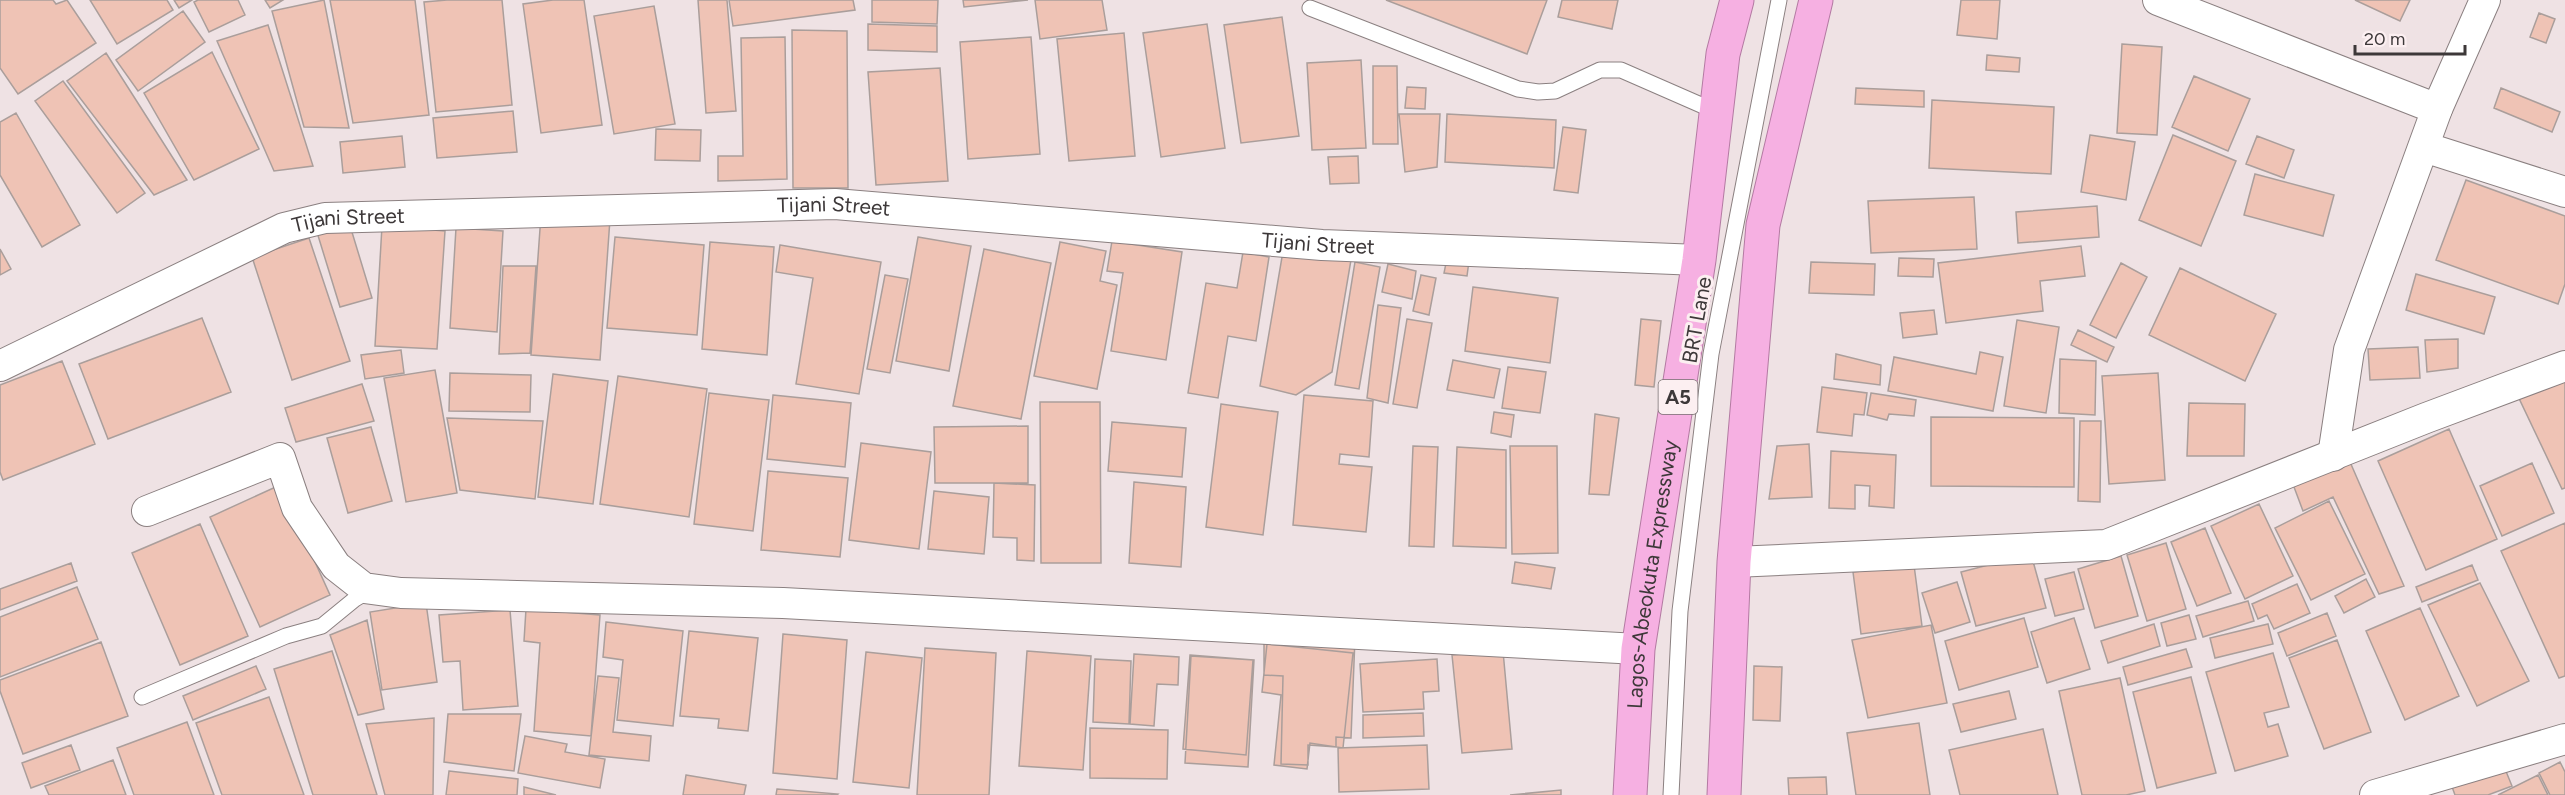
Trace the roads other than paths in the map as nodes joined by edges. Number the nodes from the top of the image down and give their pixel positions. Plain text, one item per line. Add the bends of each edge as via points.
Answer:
1 (1737, 0) edge
2 (1779, 0) edge
3 (1816, 0) edge
4 (2158, 0) edge
5 (2485, 0) edge
6 (1310, 8) dead end
7 (2437, 109) junction
8 (1717, 112) junction
9 (2424, 147) junction
10 (2565, 192) edge
11 (1699, 261) junction
12 (0, 366) edge
13 (2565, 366) edge
14 (2333, 456) junction
15 (147, 511) dead end
16 (1734, 562) junction
17 (372, 589) junction
18 (1638, 649) junction
19 (142, 697) dead end
20 (2565, 739) edge
21 (1630, 795) edge
22 (1671, 795) edge
23 (1724, 795) edge
24 (2374, 795) edge

1 - 8 highway, Lagos-Abeokuta Expressway / A5 via 1724,54
2 - 22 lane, BRT Lane via 1711,354 1680,611
3 - 16 highway via 1763,225
4 - 7 street
5 - 7 street
6 - 8 lane via 1518,89 1555,91 1600,70 1621,70
7 - 9 street
8 - 11 highway, Lagos-Abeokuta Expressway / A5
9 - 10 street
9 - 14 street via 2349,350
11 - 12 street, Tijani Street via 1322,245 835,204 325,218 284,228
11 - 18 highway, Lagos-Abeokuta Expressway / A5
13 - 14 street
14 - 16 street via 2106,545
15 - 17 street via 280,458 297,508 336,566 364,588
16 - 23 highway
17 - 18 street via 401,593 783,603
17 - 19 lane via 321,626 286,636
18 - 21 highway, Lagos-Abeokuta Expressway / A5
20 - 24 street

